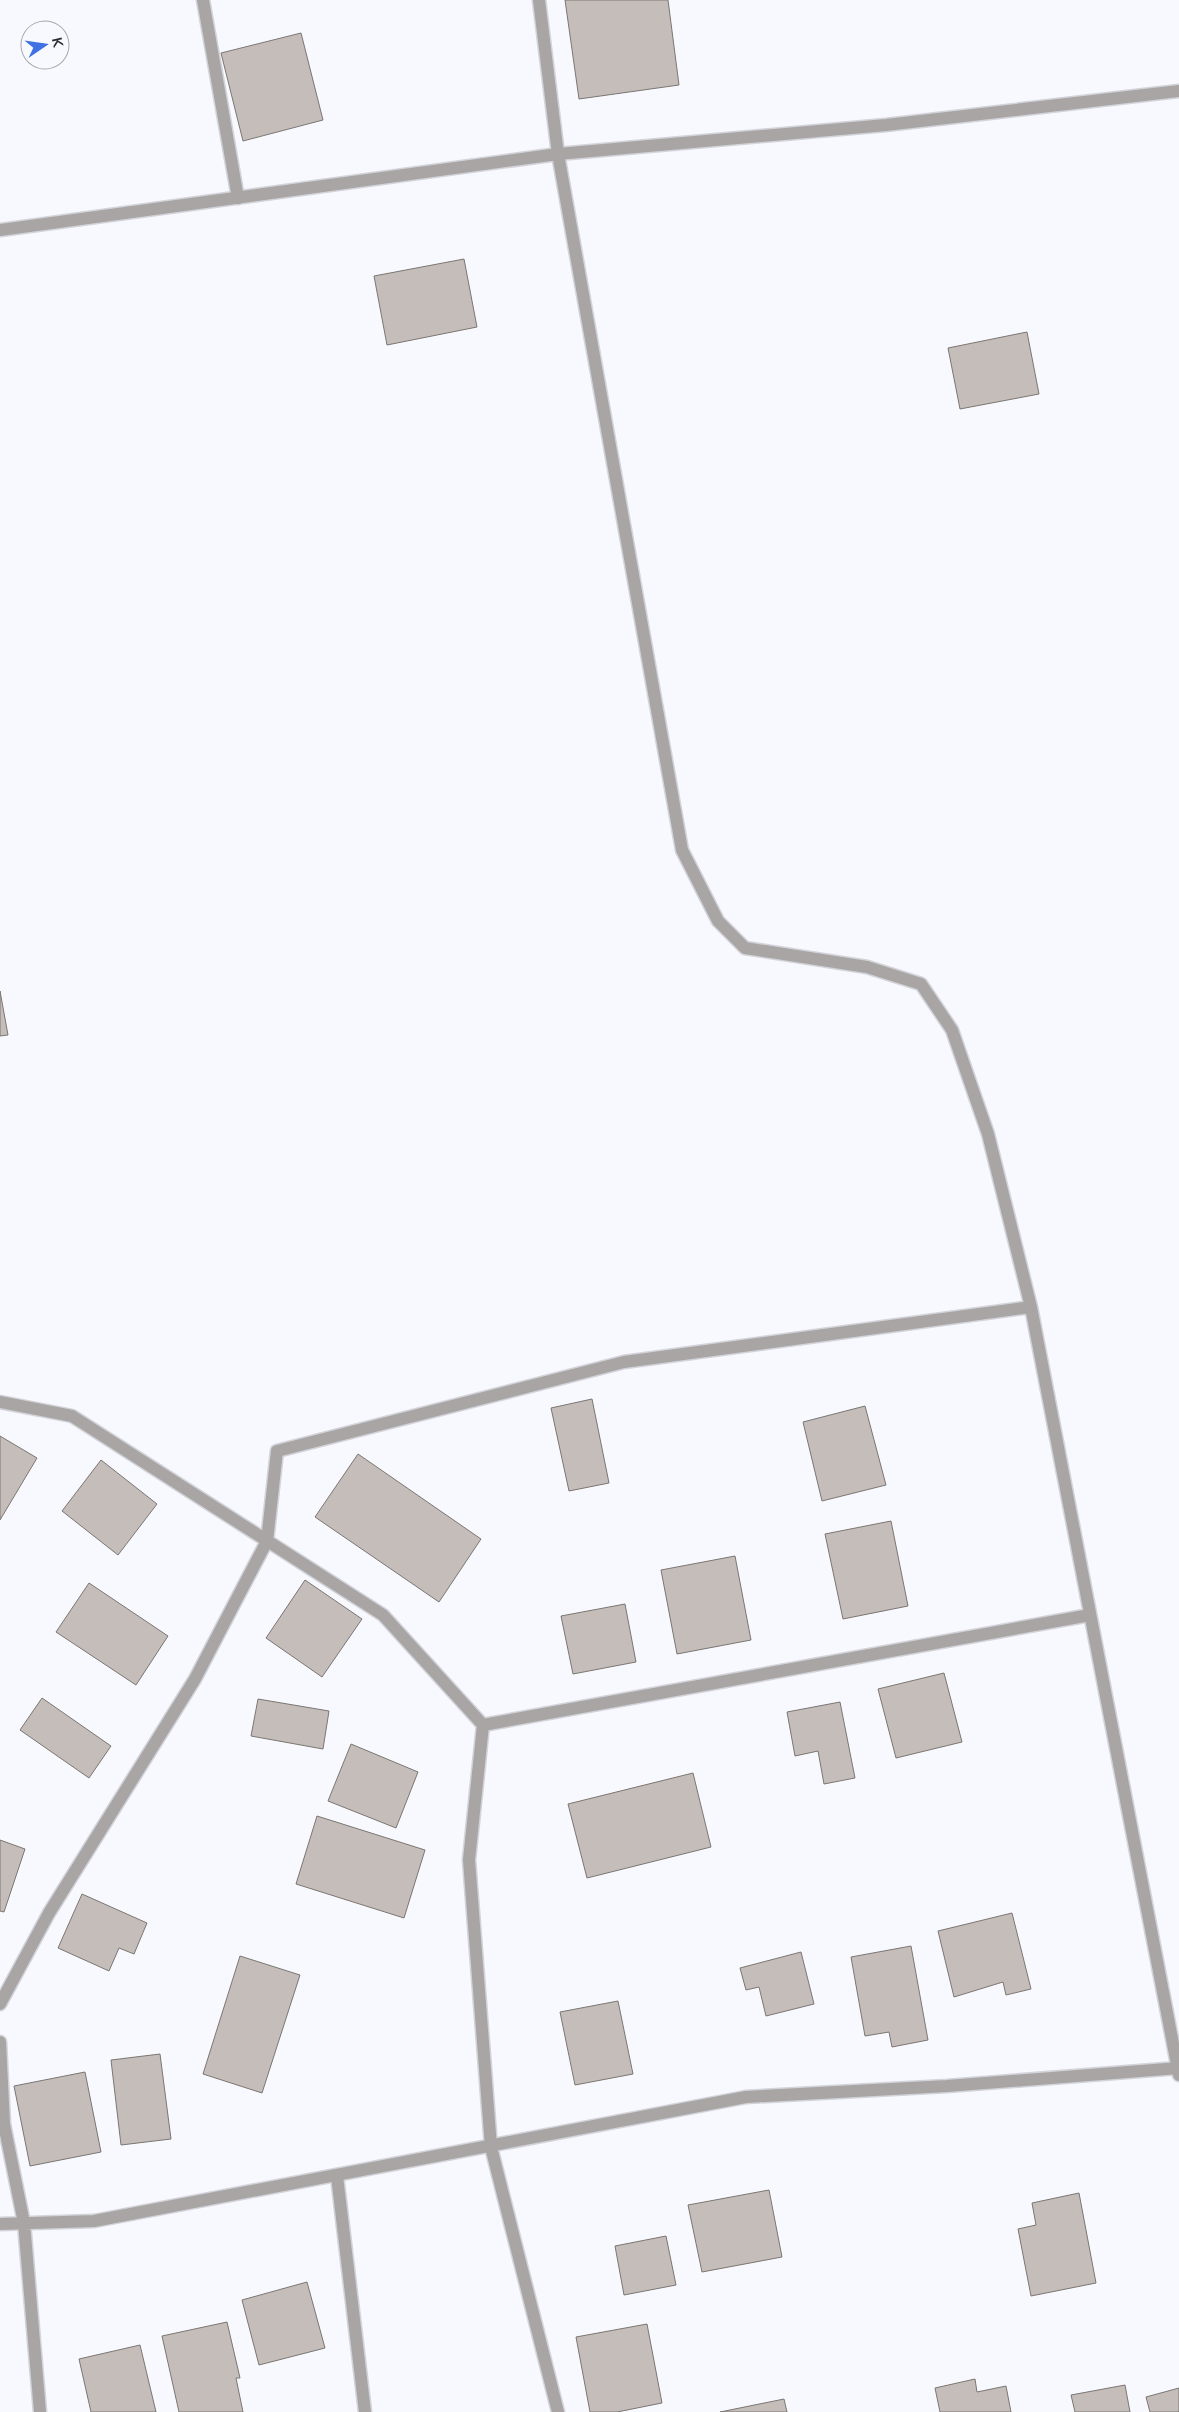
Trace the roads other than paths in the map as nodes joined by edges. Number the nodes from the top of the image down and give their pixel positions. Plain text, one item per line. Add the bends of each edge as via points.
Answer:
1 (203, 0) edge
2 (539, 0) edge
3 (1179, 91) edge
4 (558, 154) junction
5 (238, 198) junction
6 (0, 230) edge
7 (1031, 1306) junction
8 (0, 1402) edge
9 (267, 1541) junction
10 (1090, 1615) junction
11 (483, 1725) junction
12 (0, 2004) edge
13 (0, 2042) edge
14 (1178, 2070) edge
15 (491, 2147) junction
16 (336, 2176) junction
17 (24, 2223) junction
18 (0, 2224) edge
19 (40, 2412) edge
20 (365, 2412) edge
21 (558, 2412) edge

1 - 5 street
2 - 4 street
3 - 4 street via 886,125
4 - 5 street
4 - 7 street via 682,850 718,921 745,948 867,967 921,984 952,1030 988,1134
5 - 6 street
7 - 9 street via 624,1362 277,1451
7 - 10 street
8 - 9 street via 72,1416
9 - 11 street via 383,1615
9 - 12 street via 195,1679 49,1913
10 - 11 street
10 - 14 street
11 - 15 street via 469,1860
13 - 17 street via 4,2124
14 - 15 street via 746,2097
15 - 16 street
15 - 21 street
16 - 17 street via 94,2221
16 - 20 street
17 - 18 street
17 - 19 street

